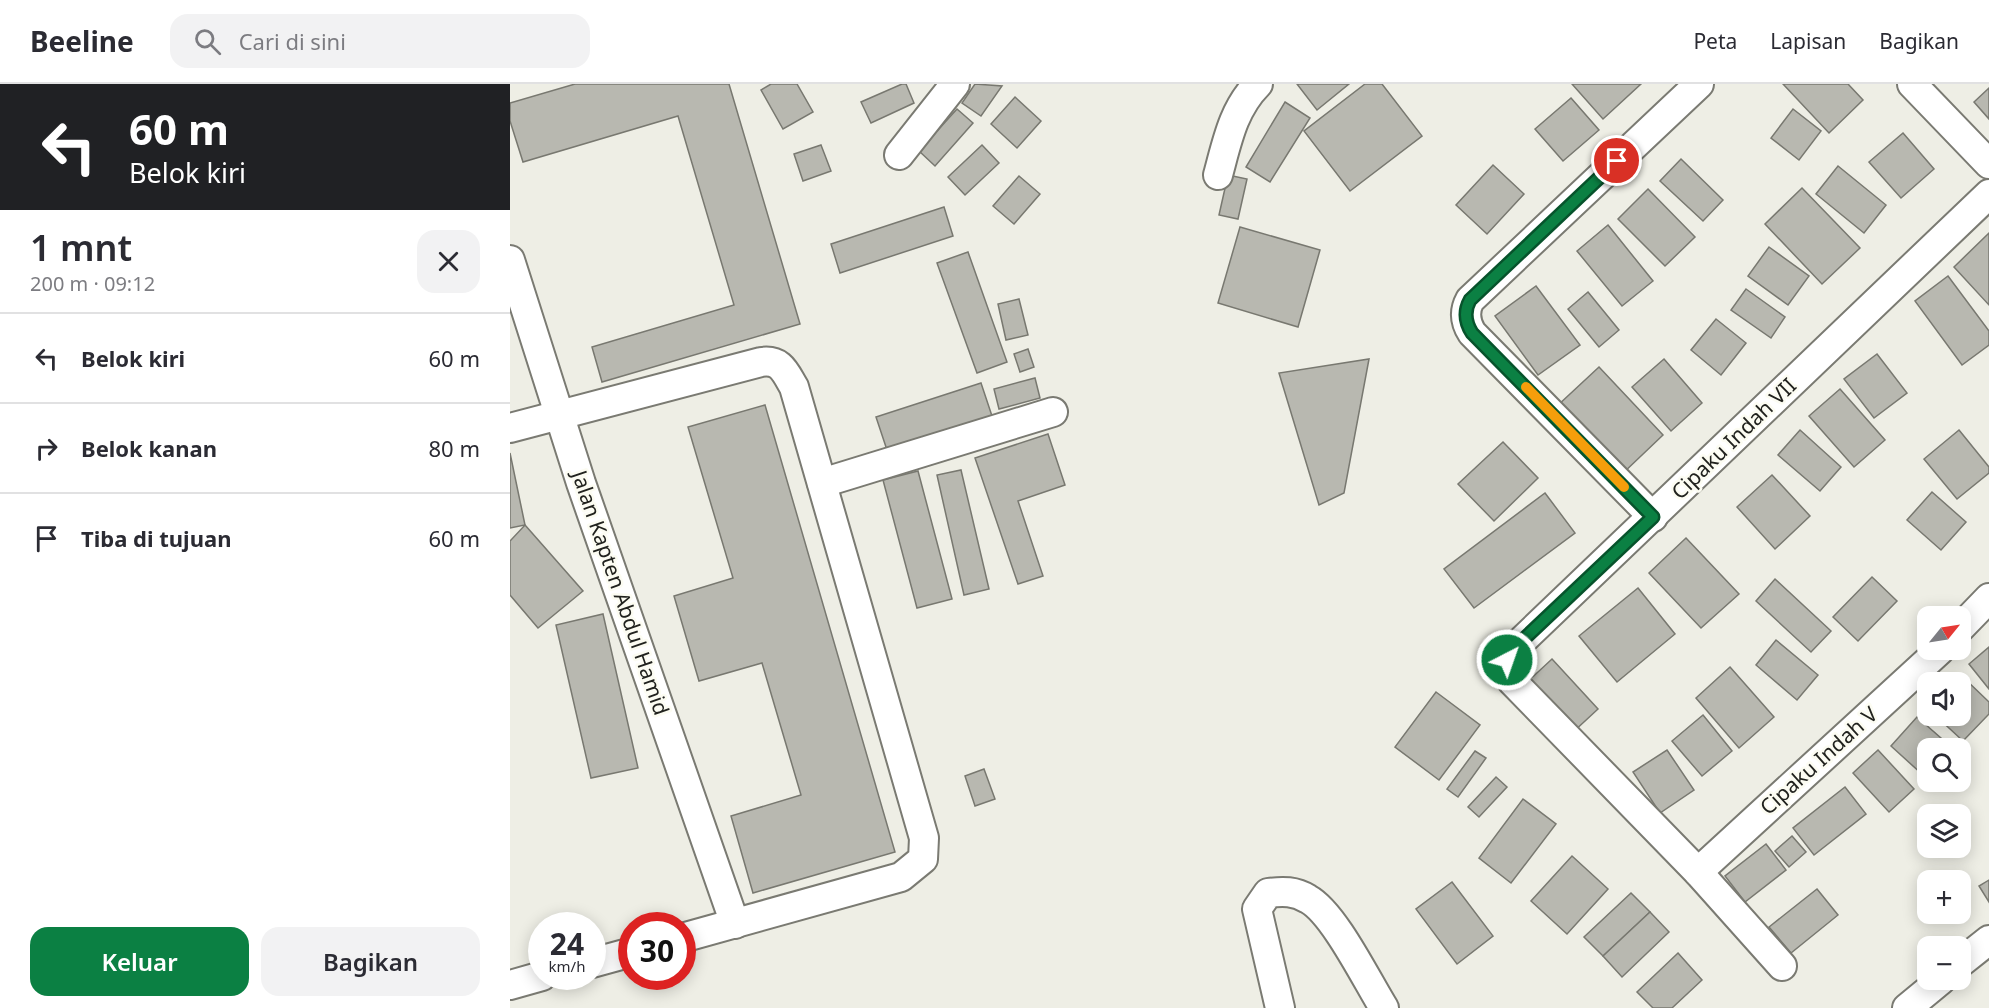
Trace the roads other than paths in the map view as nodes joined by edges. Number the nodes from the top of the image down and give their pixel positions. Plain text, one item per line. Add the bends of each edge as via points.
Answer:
1 (955, 84) edge
2 (1258, 84) edge
3 (1699, 84) edge
4 (1912, 84) edge
5 (898, 155) dead end
6 (1989, 164) edge
7 (1218, 175) dead end
8 (1989, 194) edge
9 (510, 260) edge
10 (1053, 412) dead end
11 (561, 413) junction
12 (510, 428) edge
13 (822, 483) junction
14 (1653, 517) junction
15 (1989, 598) edge
16 (1971, 617) edge
17 (1929, 660) edge
18 (1698, 872) junction
19 (735, 924) junction
20 (696, 934) edge
21 (1989, 940) edge
22 (1971, 954) edge
23 (1782, 966) dead end
24 (528, 980) edge
25 (510, 985) edge
26 (1929, 990) edge
27 (1280, 1008) edge
28 (1384, 1008) edge
29 (1907, 1008) edge

1 - 5 street
2 - 7 street via 1243,99
3 - 14 street via 1466,307 1472,333
4 - 6 street
8 - 14 street, Cipaku Indah VII
9 - 11 street, Jalan Kapten Abdul Hamid
10 - 13 street
11 - 12 street
11 - 13 street via 772,361 780,365 794,387
11 - 19 street, Jalan Kapten Abdul Hamid via 581,483
13 - 19 street via 924,838 923,859 902,877
14 - 18 street, Cipaku Indah VII via 1508,654 1507,667 1512,681
15 - 16 street
17 - 18 street, Cipaku Indah V
18 - 23 street, Cipaku Indah VII
19 - 20 street
21 - 22 street
24 - 25 street
26 - 29 street
27 - 28 street via 1257,909 1268,893 1284,890 1308,899 1325,912

